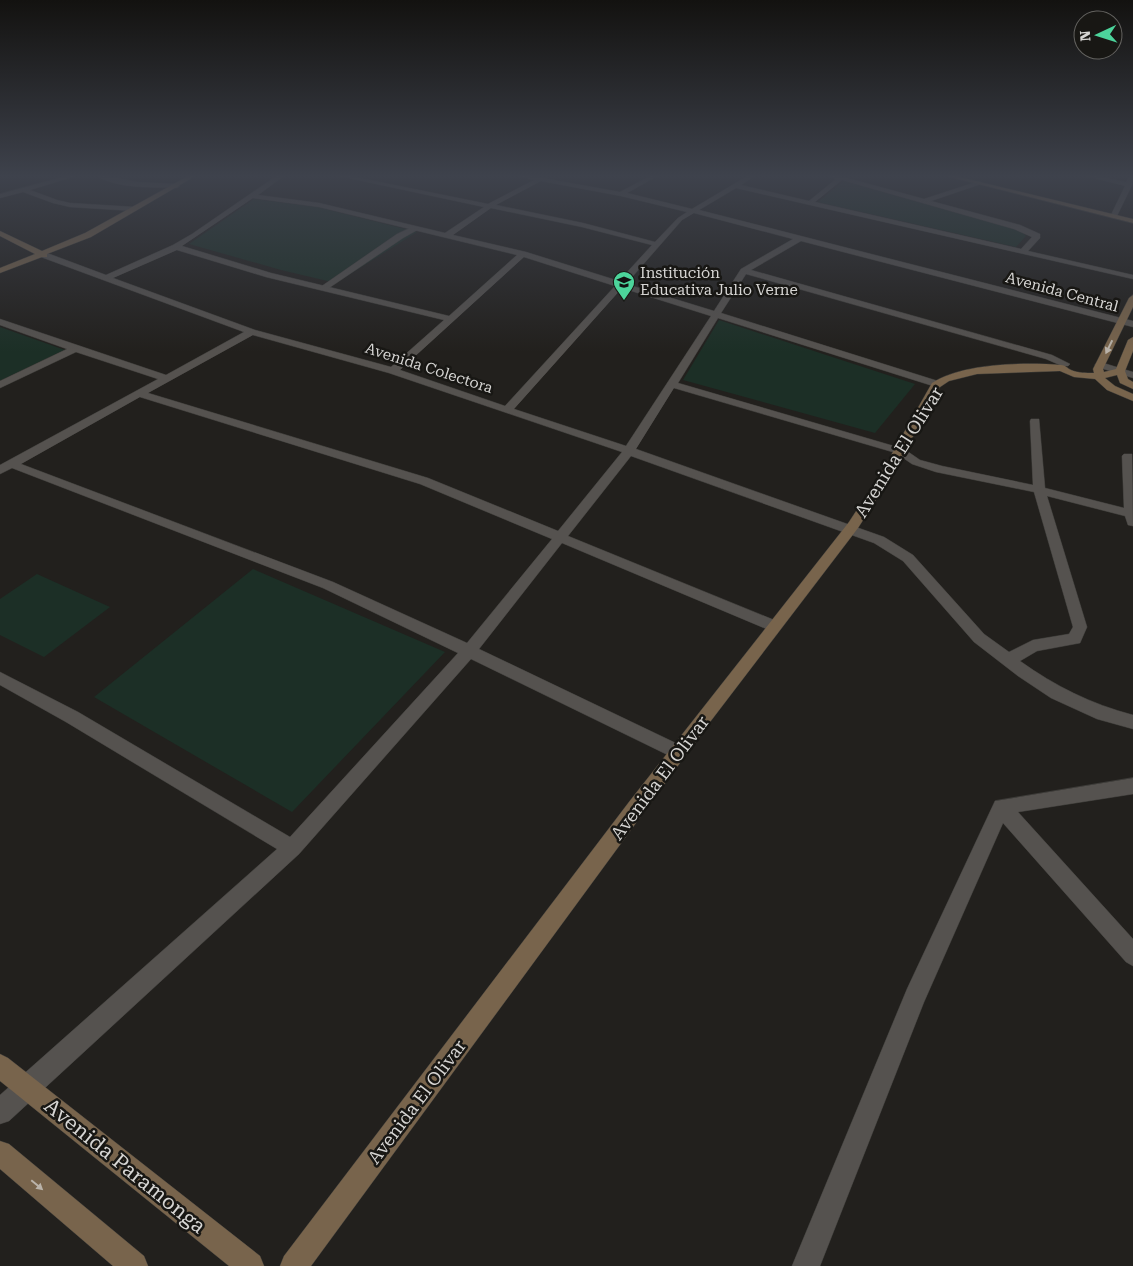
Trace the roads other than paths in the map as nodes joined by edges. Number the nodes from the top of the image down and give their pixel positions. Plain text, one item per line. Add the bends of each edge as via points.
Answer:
1 (2, 234) edge
2 (90, 234) edge
3 (198, 234) edge
4 (404, 234) edge
5 (437, 234) edge
6 (449, 234) edge
7 (618, 234) edge
8 (665, 234) edge
9 (785, 234) edge
10 (948, 234) edge
11 (1033, 234) edge
12 (446, 236) junction
13 (800, 238) junction
14 (656, 244) junction
15 (176, 247) junction
16 (1023, 251) junction
17 (523, 254) junction
18 (44, 255) junction
19 (0, 271) edge
20 (744, 271) junction
21 (1133, 277) edge
22 (106, 278) junction
23 (620, 284) junction
24 (323, 288) junction
25 (1133, 298) edge
26 (715, 315) junction
27 (451, 319) junction
28 (1122, 321) junction
29 (0, 322) edge
30 (1133, 324) edge
31 (252, 332) junction
32 (1133, 340) edge
33 (74, 349) junction
34 (1063, 366) junction
35 (393, 371) junction
36 (1100, 373) junction
37 (1133, 375) edge
38 (168, 379) junction
39 (1126, 379) edge
40 (671, 384) junction
41 (937, 384) junction
42 (0, 385) edge
43 (140, 394) junction
44 (1133, 398) edge
45 (508, 409) junction
46 (1035, 421) dead end
47 (629, 451) junction
48 (900, 451) junction
49 (1128, 456) dead end
50 (6, 467) edge
51 (1039, 490) junction
52 (1132, 517) edge
53 (851, 529) junction
54 (560, 538) junction
55 (774, 626) junction
56 (469, 650) junction
57 (1008, 660) junction
58 (0, 678) edge
59 (1133, 722) edge
60 (678, 752) junction
61 (1133, 786) edge
62 (1001, 807) junction
63 (292, 848) junction
64 (1133, 955) edge
65 (0, 1066) edge
66 (26, 1087) junction
67 (0, 1112) edge
68 (0, 1154) edge
69 (124, 1263) edge
70 (250, 1266) edge
71 (294, 1266) edge
72 (806, 1266) edge

1 - 18 street, Avenida Colectora
2 - 18 street
3 - 15 street
4 - 24 street
5 - 12 street
6 - 12 street
7 - 14 street
8 - 14 street
9 - 13 street, Avenida Central
10 - 16 street
11 - 16 street via 1037,236
12 - 17 street
13 - 20 street
13 - 28 street, Avenida Central
14 - 23 street
15 - 22 street
15 - 24 street
16 - 21 street
17 - 23 street
17 - 27 street
18 - 19 street
18 - 22 street, Avenida Colectora
20 - 26 street
20 - 34 street via 1049,356
22 - 31 street, Avenida Colectora
23 - 26 street
23 - 45 street
24 - 27 street
25 - 28 street
26 - 40 street
26 - 41 street
27 - 35 street
28 - 30 street, Avenida Central
28 -> 36 street
29 - 33 street
31 - 35 street, Avenida Colectora
31 - 38 street
32 - 39 street
33 - 38 street
33 - 42 street
34 - 36 street, Avenida El Olivar via 1070,373 1082,370
34 - 41 street, Avenida El Olivar via 966,371
35 - 45 street, Avenida Colectora
36 - 39 street, Avenida El Olivar
36 - 44 street via 1111,388
37 - 39 street
38 - 43 street
40 - 47 street
40 - 48 street
41 - 48 street, Avenida El Olivar
43 - 50 street
43 - 54 street via 424,481
45 - 47 street, Avenida Colectora
46 - 51 street
47 - 53 street, Avenida Colectora
47 - 54 street
48 - 51 street via 916,462 940,469
48 - 53 street, Avenida El Olivar
49 - 52 street
50 - 56 street via 319,581
51 - 52 street
51 - 57 street via 1080,627 1075,639 1033,646
53 - 55 street, Avenida El Olivar
53 - 57 street, Avenida Colectora via 879,540 908,558 979,638
54 - 55 street
54 - 56 street
55 - 60 street, Avenida El Olivar
56 - 60 street
56 - 63 street
57 - 59 street, Avenida Colectora via 1057,694 1103,714
58 - 63 street via 72,717
60 - 71 street, Avenida El Olivar
61 - 62 street
62 - 64 street
62 - 72 street via 915,997
63 - 66 street
65 - 66 street, Avenida Paramonga
66 - 67 street
66 - 70 street, Avenida Paramonga
68 -> 69 street

